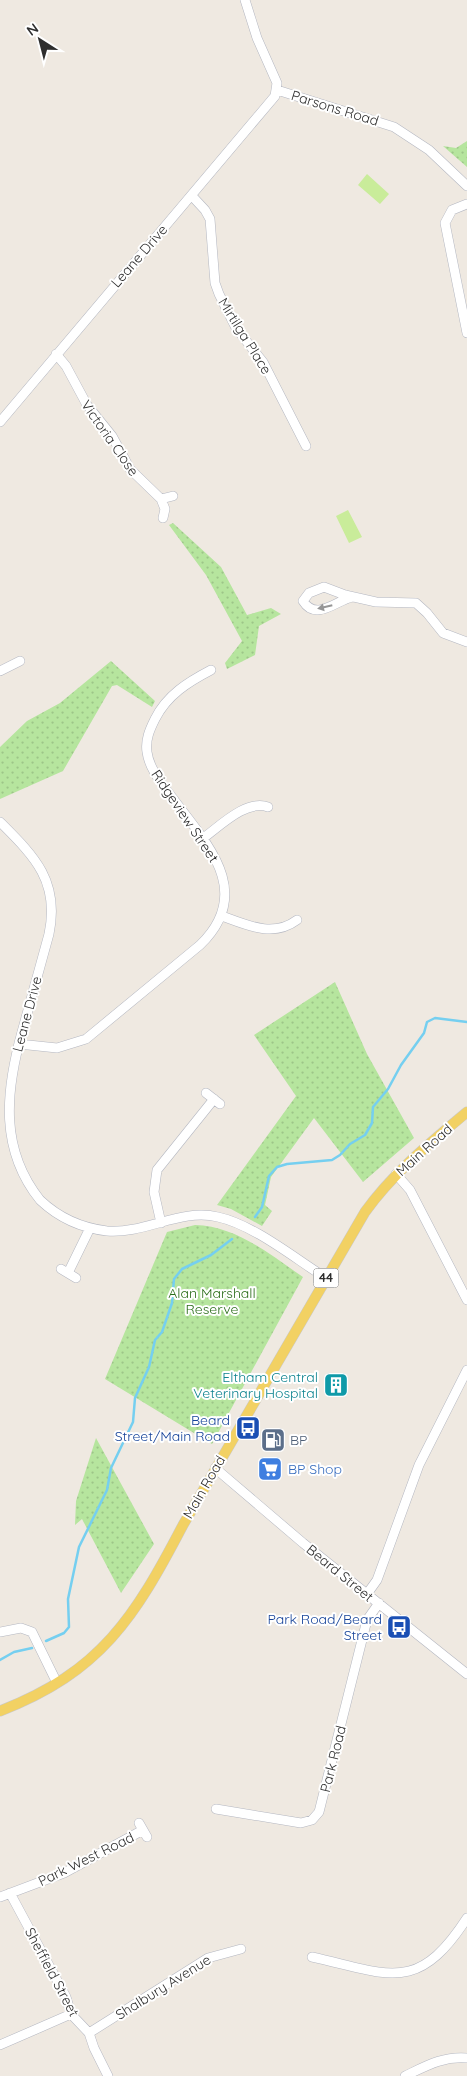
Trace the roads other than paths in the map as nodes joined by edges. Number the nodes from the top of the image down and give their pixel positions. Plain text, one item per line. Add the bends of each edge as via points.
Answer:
1 (245, 0) edge
2 (277, 90) junction
3 (467, 186) edge
4 (192, 196) junction
5 (467, 204) edge
6 (467, 333) edge
7 (56, 354) junction
8 (0, 422) edge
9 (306, 446) dead end
10 (173, 496) dead end
11 (162, 499) junction
12 (163, 518) dead end
13 (352, 597) junction
14 (467, 642) edge
15 (20, 661) dead end
16 (211, 670) dead end
17 (0, 671) edge
18 (268, 807) dead end
19 (0, 822) edge
20 (202, 839) junction
21 (222, 916) junction
22 (297, 920) dead end
23 (19, 1044) junction
24 (214, 1099) dead end
25 (467, 1112) edge
26 (396, 1174) junction
27 (162, 1223) junction
28 (90, 1228) junction
29 (69, 1274) dead end
30 (326, 1278) junction
31 (467, 1300) edge
32 (467, 1370) edge
33 (216, 1468) junction
34 (368, 1594) junction
35 (378, 1604) junction
36 (0, 1632) edge
37 (467, 1674) edge
38 (57, 1683) junction
39 (0, 1711) edge
40 (216, 1809) dead end
41 (143, 1830) dead end
42 (10, 1893) junction
43 (0, 1896) edge
44 (467, 1918) edge
45 (241, 1949) dead end
46 (312, 1957) dead end
47 (71, 2014) junction
48 (89, 2032) junction
49 (0, 2045) edge
50 (467, 2058) edge
51 (108, 2076) edge
52 (405, 2076) edge

1 - 2 street, Parsons Road
2 - 3 street, Parsons Road via 394,127 429,150
2 - 4 street, Leane Drive
4 - 7 street, Leane Drive
4 - 9 street, Mirtilga Place via 205,210 211,224 215,283 222,301 236,328 259,356
5 - 6 street via 452,210 445,223
7 - 8 street, Leane Drive
7 - 11 street, Victoria Close via 64,362 87,404 112,436 130,469
10 - 11 street
11 - 12 street
13 -> 13 street via 323,610 308,607 304,601 309,593 324,587
13 - 14 street via 416,603 443,633
15 - 17 street
16 - 20 street, Ridgeview Street via 168,699 152,725 147,745 148,759 155,773
18 - 20 street via 258,804 245,809
19 - 23 street, Leane Drive via 38,864 52,901 49,934
20 - 21 street, Ridgeview Street via 224,879 226,895
21 - 22 street via 273,930
21 - 23 street, Ridgeview Street via 200,945 86,1039 57,1048
23 - 28 street, Leane Drive via 4,1104 4,1134 11,1158 24,1183 44,1204 67,1220
24 - 27 street via 157,1170 154,1192
25 - 26 main road, Main Road / 44
26 - 30 main road, Main Road / 44 via 365,1212
26 - 31 street via 410,1190
27 - 28 street, Leane Drive via 127,1231
27 - 30 street, Leane Drive via 192,1215 226,1219
28 - 29 street
30 - 33 main road, Main Road / 44
32 - 34 street via 419,1465 378,1580
33 - 34 street, Beard Street
33 - 38 main road, Main Road / 44 via 131,1617 101,1650
34 - 35 street, Beard Street
35 - 37 street, Beard Street
35 - 40 street, Park Road via 367,1620 319,1812 312,1820 301,1823
36 - 38 street via 21,1628 32,1632
38 - 39 main road, Main Road / 44
41 - 42 street, Park West Road via 64,1873
42 - 43 street, Park West Road
42 - 47 street, Sheffield Street via 66,1997
44 - 46 street via 443,1951 424,1967 412,1972 381,1972
45 - 48 street, Shalbury Avenue via 208,1958
47 - 48 street, Sheffield Street
47 - 49 street
48 - 51 street, Sheffield Street
50 - 52 street via 450,2057

